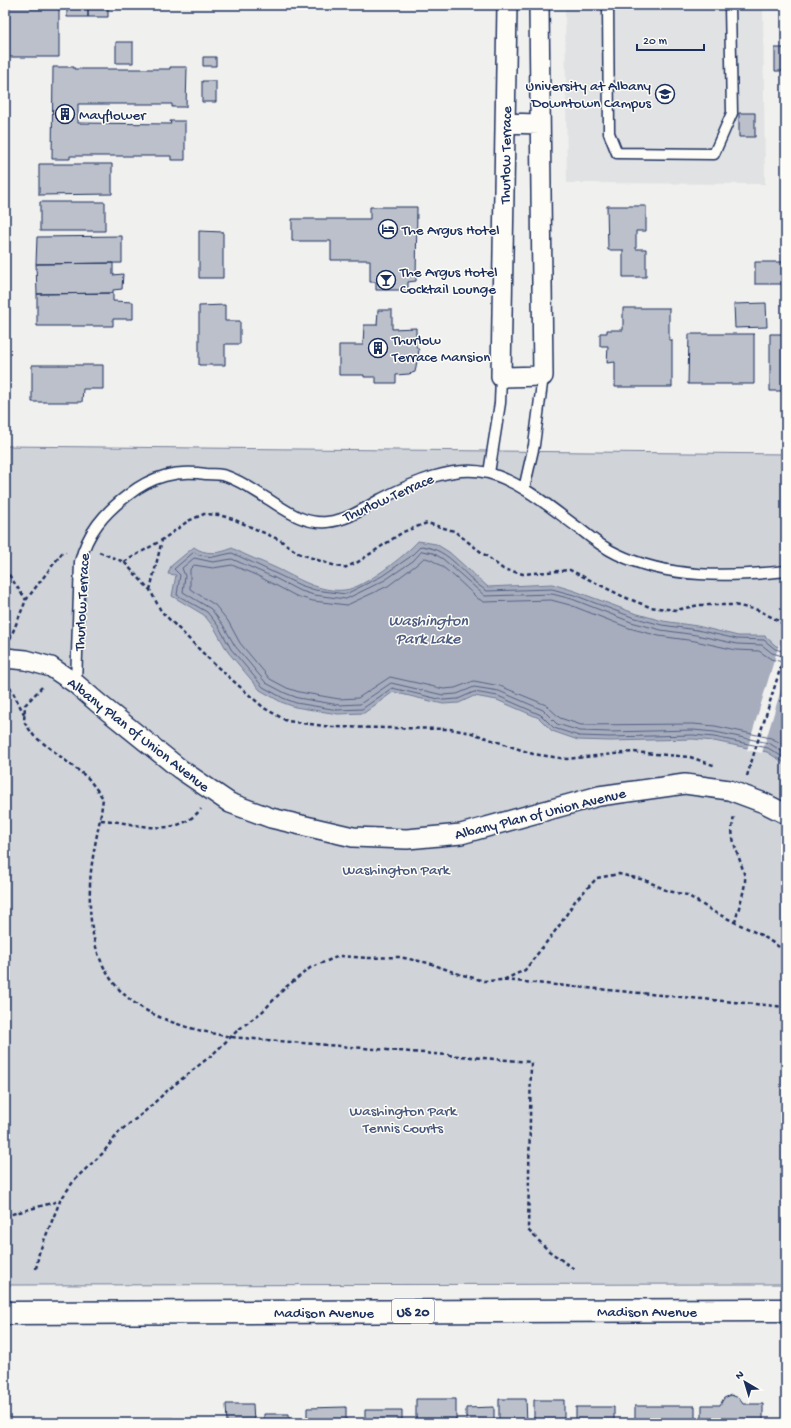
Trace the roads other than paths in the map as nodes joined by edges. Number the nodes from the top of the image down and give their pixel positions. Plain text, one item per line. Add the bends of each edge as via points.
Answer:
1 (507, 5) edge
2 (538, 5) edge
3 (608, 5) edge
4 (730, 5) edge
5 (506, 123) junction
6 (539, 124) junction
7 (543, 376) junction
8 (502, 377) junction
9 (489, 473) junction
10 (524, 489) junction
11 (786, 571) edge
12 (6, 651) edge
13 (70, 680) junction
14 (786, 814) edge
15 (786, 1310) edge
16 (5, 1313) edge

1 - 5 street, Thurlow Terrace
2 - 6 street
3 - 4 lane via 609,133 617,153 706,154 714,154 732,113
5 - 6 street
5 - 8 street, Thurlow Terrace
6 - 7 street
7 - 8 street
7 - 10 lane via 534,445
8 - 9 lane, Thurlow Terrace
9 - 10 lane, Thurlow Terrace
9 - 13 lane, Thurlow Terrace via 468,470 441,473 384,498 348,518 325,522 300,519 252,488 225,476 185,471 154,479 134,490 111,508 92,531 84,546 80,562
10 - 11 lane, Thurlow Terrace via 615,553 633,561 696,574 737,576
12 - 13 street, Albany Plan of Union Avenue via 52,667
13 - 14 street, Albany Plan of Union Avenue via 180,769 230,803 271,818 353,837 407,839 462,834 599,796 685,784 729,790
15 - 16 main road, Madison Avenue / US 20

